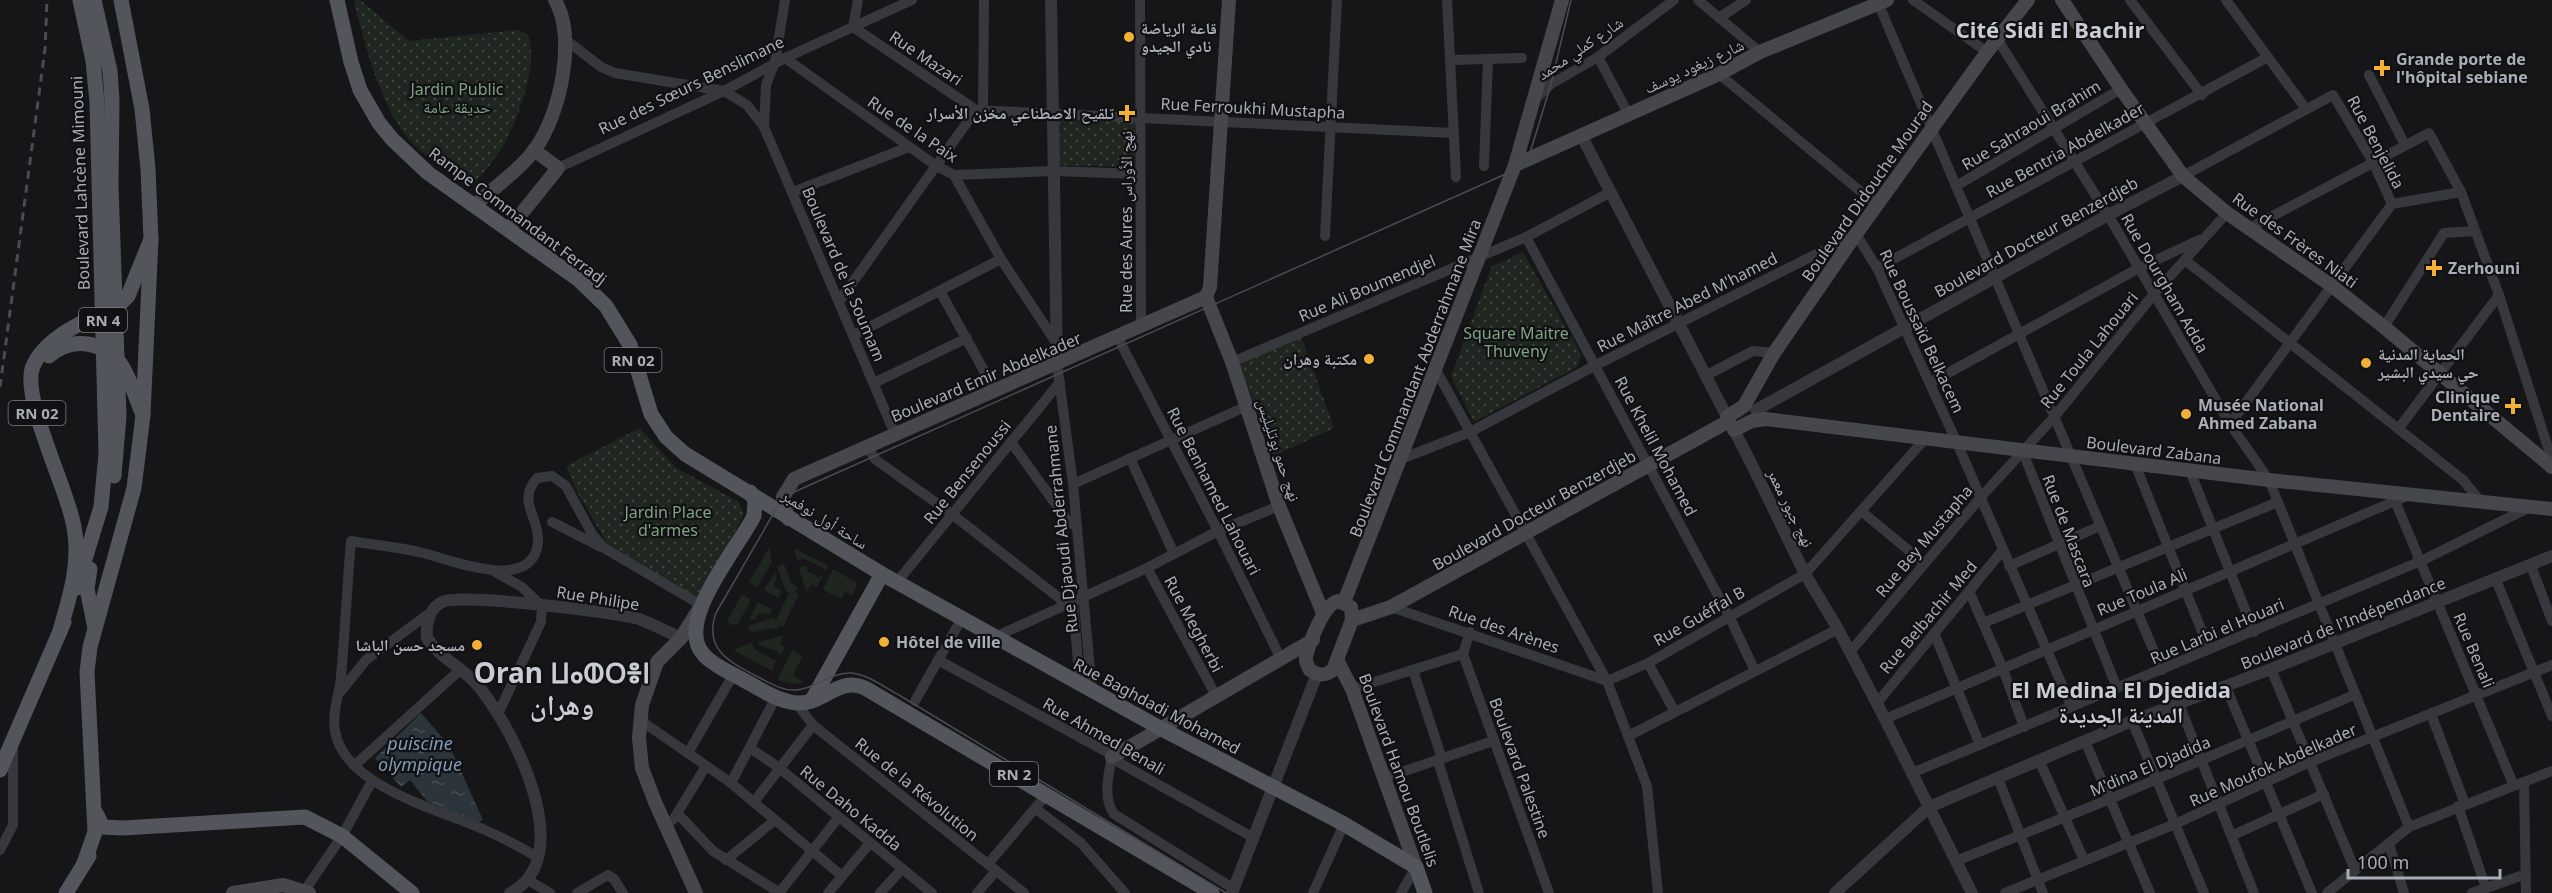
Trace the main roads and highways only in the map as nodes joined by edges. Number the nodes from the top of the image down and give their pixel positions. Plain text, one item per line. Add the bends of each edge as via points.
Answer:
1 (80, 0) edge
2 (94, 0) edge
3 (121, 0) edge
4 (337, 0) edge
5 (555, 0) edge
6 (1229, 0) edge
7 (1562, 0) edge
8 (2028, 0) edge
9 (2062, 0) edge
10 (1882, 2) edge
11 (534, 150) junction
12 (1515, 165) junction
13 (474, 206) junction
14 (509, 230) junction
15 (151, 239) junction
16 (1206, 297) junction
17 (1753, 391) junction
18 (33, 395) junction
19 (1761, 414) junction
20 (143, 415) junction
21 (1730, 423) junction
22 (2552, 467) edge
23 (750, 492) junction
24 (2552, 508) edge
25 (788, 519) junction
26 (882, 574) junction
27 (1344, 603) junction
28 (701, 606) junction
29 (1323, 613) junction
30 (1352, 620) junction
31 (95, 628) junction
32 (59, 634) junction
33 (681, 638) junction
34 (1313, 640) junction
35 (704, 655) junction
36 (1337, 660) junction
37 (804, 702) junction
38 (1160, 728) junction
39 (1112, 757) road end
40 (0, 771) edge
41 (95, 809) junction
42 (123, 828) junction
43 (84, 863) junction
44 (1416, 867) junction
45 (306, 892) edge
46 (66, 893) edge
47 (233, 893) edge
48 (412, 893) edge
49 (696, 893) edge
50 (1212, 893) edge
51 (1425, 893) edge

1 - 32 main road, Boulevard Lahcène Mimouni / RN 4 via 97,102 106,454 101,507
2 - 31 main road, Boulevard Lahcène Mimouni / RN 4 via 110,71 112,100 119,416 112,487 88,580
3 - 15 main road, RN 02 via 142,109
4 - 13 main road, Rampe Commandant Ferradj / RN 02 via 351,62 370,109 406,154
5 - 11 main road via 562,12 566,40 555,106
6 - 16 main road via 1223,120 1210,287
7 - 12 main road, Boulevard Commandant Abderrahmane Mira
8 - 17 main road, Boulevard Didouche Mourad via 1856,234 1774,353
9 - 22 main road, Rue des Frères Niati via 2183,176 2227,213 2384,327
10 - 12 main road, شارع زيغود يوسف via 1760,52
11 - 13 main road
11 - 14 main road, Rue des Sœurs Benslimane via 558,168
12 - 27 main road, Boulevard Commandant Abderrahmane Mira
13 - 14 main road, Rampe Commandant Ferradj / RN 02
14 - 23 main road, Rampe Commandant Ferradj / RN 02 via 579,280 616,319 630,345 651,414 671,442 696,462
15 - 18 main road, RN 02, bridge via 128,296 63,334 39,356 31,378
15 - 20 main road, RN 02
16 - 25 main road, Boulevard Emir Abdelkader via 794,479 784,492
16 - 29 main road, نهج حمو بوتليليس via 1232,362 1279,506
17 - 19 main road
17 - 21 main road, Boulevard Didouche Mourad
18 - 20 main road, bridge via 42,364 57,349 69,344 91,344 119,362
18 - 32 main road, RN 02, bridge via 75,528 73,588
19 - 21 main road via 1752,421
19 - 24 main road, Boulevard Zabana via 1924,440 2394,496
20 - 31 main road, RN 02 via 132,497
21 - 30 main road, Boulevard Docteur Benzerdjeb via 1391,607
23 - 25 main road, ساحة أول نوفمبر
23 - 28 main road via 755,508 749,526
25 - 26 main road, ساحة أول نوفمبر
26 - 37 main road
26 - 38 main road, Rue Baghdadi Mohamed
27 - 29 main road via 1333,602
27 - 30 main road via 1351,608
28 - 33 main road
28 - 35 main road via 694,632
29 - 34 main road
30 - 36 main road
31 - 41 main road, RN 02 via 87,672
32 - 40 main road, Boulevard Lahcène Mimouni / RN 02
33 - 35 main road
33 - 49 main road via 657,662 642,705 639,738 642,768
34 - 36 main road via 1306,663 1317,674 1329,673
34 - 38 main road
35 - 37 main road via 776,697
36 - 44 main road, Boulevard Hamou Boutlelis via 1352,689
37 - 50 main road, RN 2 via 838,687 860,686
38 - 39 main road
38 - 44 main road, Rue Baghdadi Mohamed via 1344,824
41 - 42 main road via 103,827
41 - 43 main road, RN 02 via 93,842
42 - 43 main road via 105,836
42 - 48 main road via 305,817 342,836
43 - 46 main road, RN 02
44 - 51 main road, Boulevard Hamou Boutlelis
45 - 47 main road via 283,885

